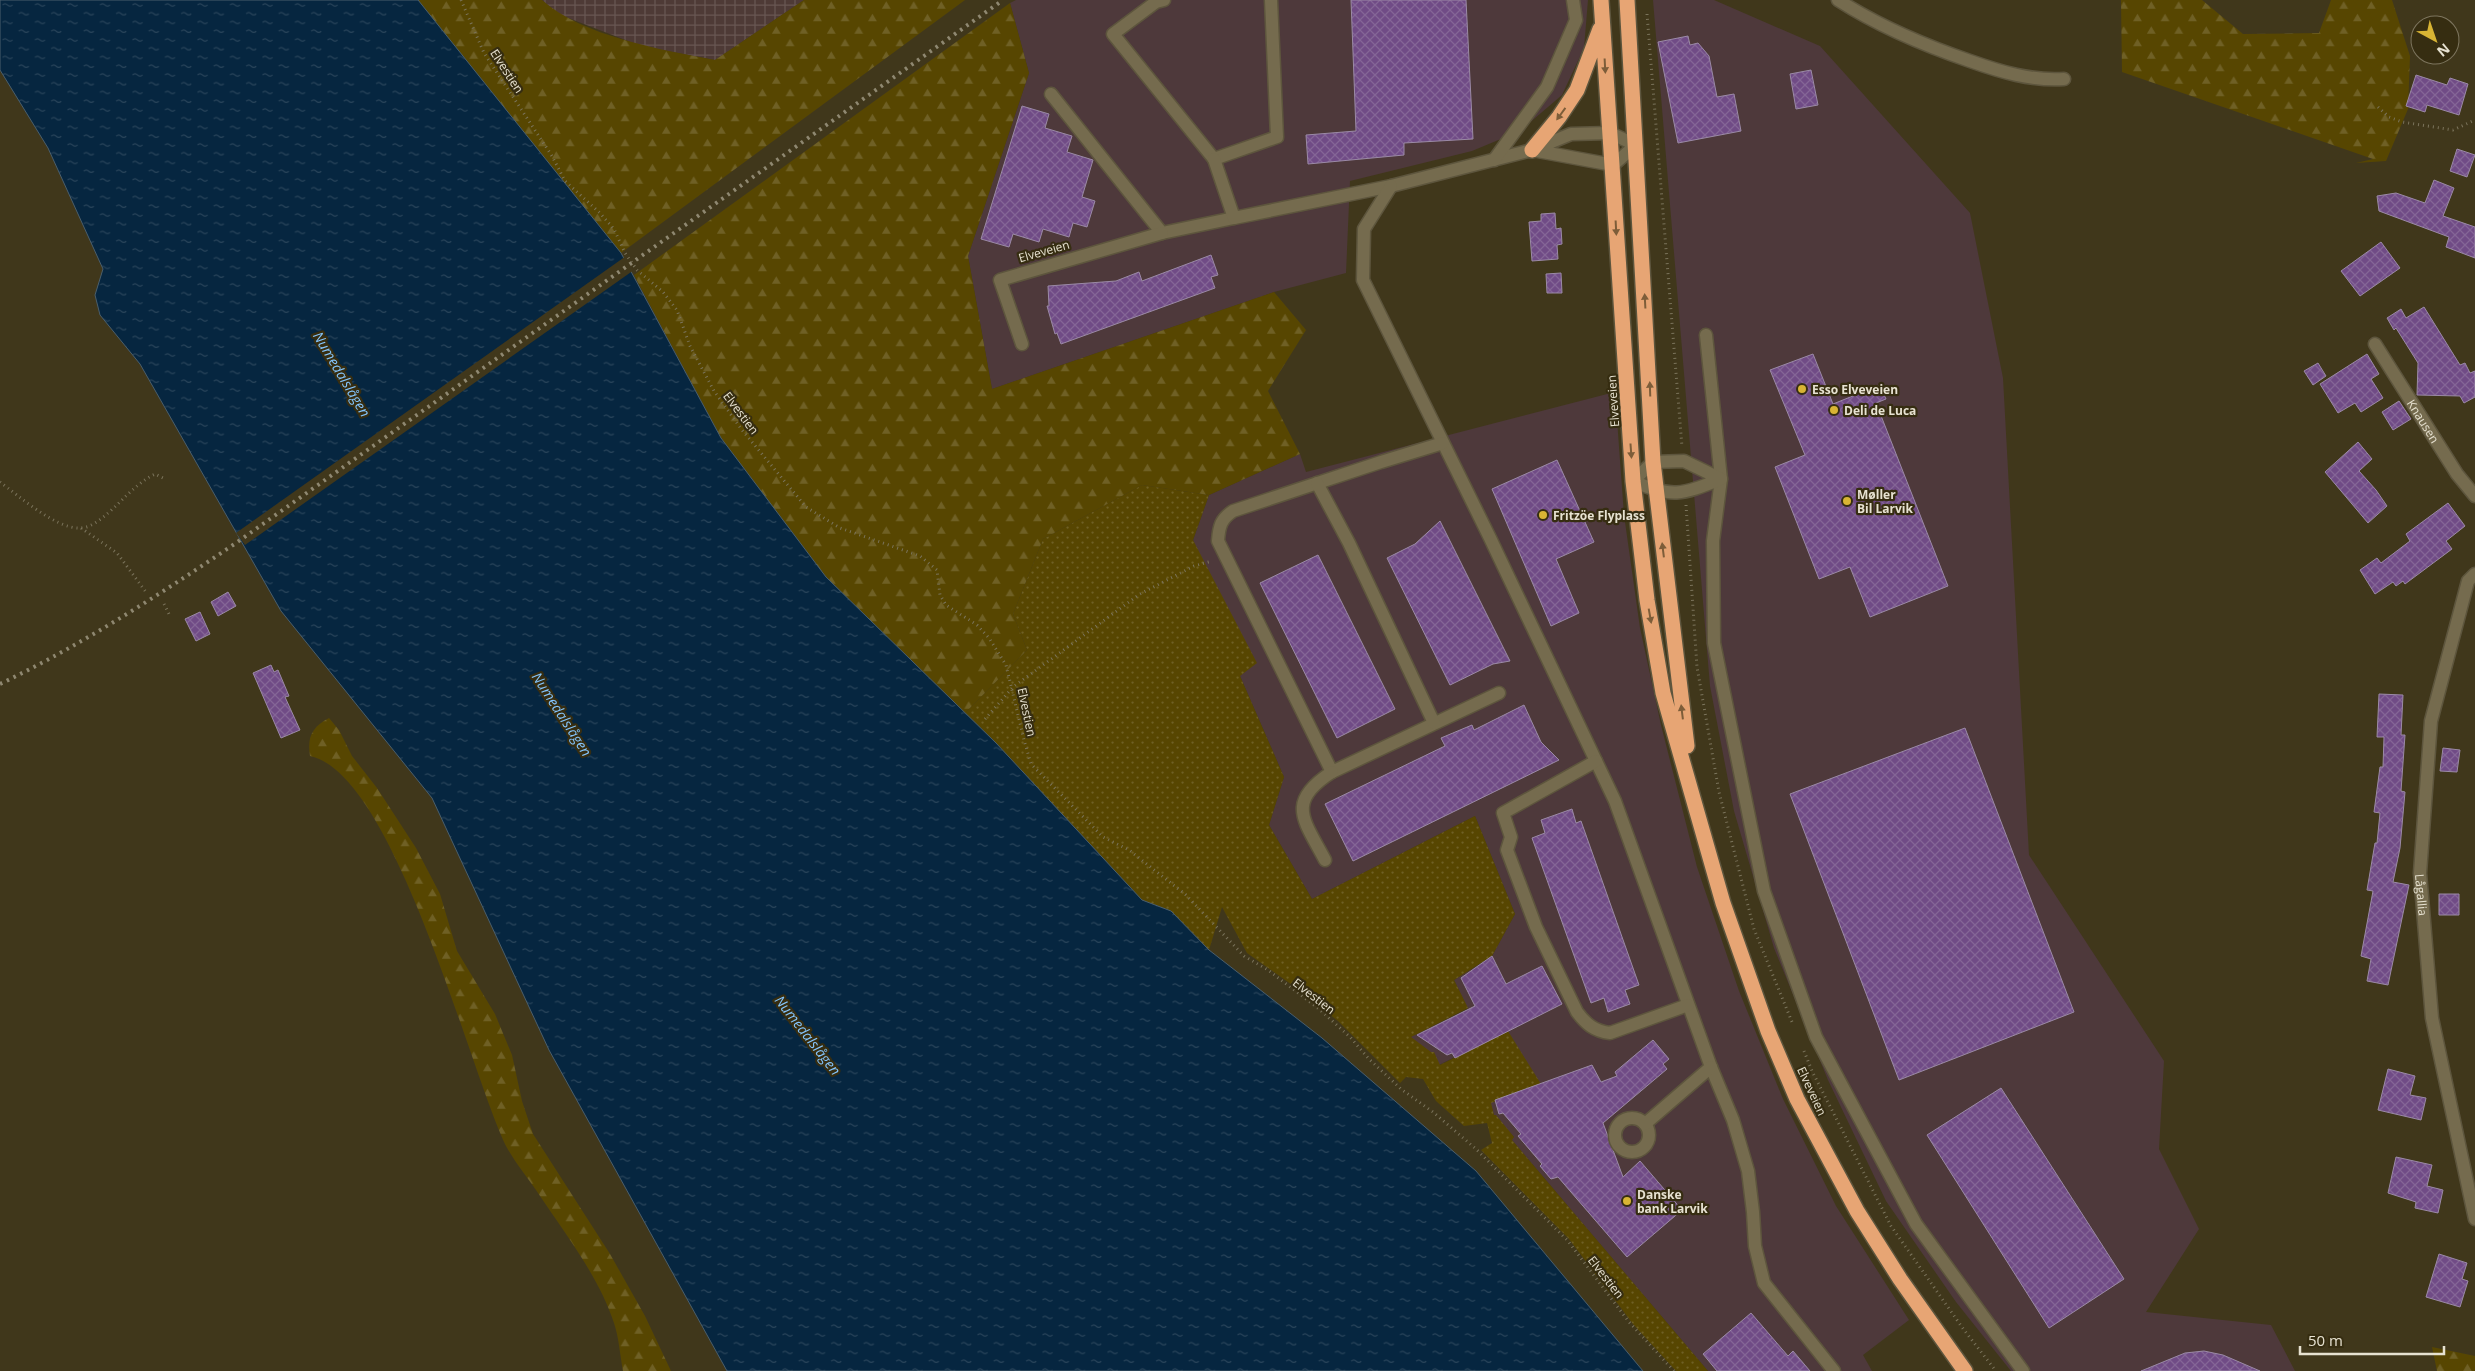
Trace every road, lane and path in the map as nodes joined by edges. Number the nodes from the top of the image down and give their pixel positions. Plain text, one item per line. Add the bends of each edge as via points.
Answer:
1 (461, 0) edge
2 (1164, 0) edge
3 (1271, 0) edge
4 (1573, 0) edge
5 (1601, 0) edge
6 (1627, 0) edge
7 (1838, 0) edge
8 (1646, 10) dead end
9 (1602, 23) junction
10 (2064, 79) dead end
11 (1051, 94) dead end
12 (2378, 107) dead end
13 (2475, 120) edge
14 (1610, 132) junction
15 (1636, 145) junction
16 (1532, 150) junction
17 (1214, 159) junction
18 (1494, 160) junction
19 (1613, 165) junction
20 (1391, 186) junction
21 (1234, 218) junction
22 (1162, 233) junction
23 (1706, 335) dead end
24 (1022, 344) dead end
25 (2375, 344) dead end
26 (1444, 443) junction
27 (1684, 461) junction
28 (1653, 462) junction
29 (163, 478) dead end
30 (1721, 479) junction
31 (1633, 481) junction
32 (0, 482) edge
33 (1317, 483) junction
34 (1656, 492) junction
35 (1685, 493) junction
36 (2475, 496) edge
37 (81, 528) junction
38 (1225, 558) junction
39 (2475, 574) edge
40 (146, 592) dead end
41 (164, 604) dead end
42 (170, 614) dead end
43 (1013, 686) junction
44 (1499, 693) dead end
45 (985, 719) dead end
46 (1434, 723) junction
47 (1596, 761) junction
48 (1332, 772) junction
49 (1693, 795) junction
50 (1325, 860) dead end
51 (1688, 1005) junction
52 (1794, 1027) dead end
53 (1801, 1045) dead end
54 (1711, 1067) junction
55 (1646, 1124) dead end
56 (2475, 1219) edge
57 (1674, 1371) edge
58 (1834, 1371) edge
59 (1965, 1371) edge
60 (1996, 1371) edge
61 (2024, 1371) edge

1 - 43 path, Elvestien via 484,53 565,181 614,229 624,253 677,310 690,346 714,391 742,430 806,507 840,528 920,556 937,570 940,595 946,605 977,625 989,638 1006,666
2 - 17 street via 1156,2 1113,34
3 - 17 street via 1276,137
4 - 18 street via 1576,20 1547,86
5 - 9 highway, Elveveien
6 - 15 highway, Elveveien
7 - 10 street via 1883,27 1931,48 2010,75
8 - 27 path
9 -> 14 highway, Elveveien
9 -> 16 highway via 1577,90 1560,117
11 - 22 street
12 - 13 path via 2389,117 2402,122 2453,130
14 - 15 street
14 - 16 street, Elveveien via 1570,134
14 - 19 highway, Elveveien
15 - 19 street
28 -> 15 highway, Elveveien
16 - 18 street, Elveveien
16 - 19 street
17 - 21 street
18 - 20 street, Elveveien
19 -> 31 highway, Elveveien
20 - 21 street, Elveveien
20 - 26 street via 1364,229 1363,280
21 - 22 street, Elveveien
22 - 24 street, Elveveien via 1000,280
23 - 30 street
25 - 36 street, Knausen via 2457,474
26 - 33 street
26 - 47 street
27 - 28 street
27 - 30 street
28 - 31 street
28 - 34 highway, Elveveien
29 - 37 path via 155,474 143,481 106,515
30 - 35 street
30 - 61 street via 1713,541 1714,643 1764,891 1816,1037 1916,1224
31 - 34 street
31 -> 49 highway, Elveveien via 1647,600 1663,693
32 - 37 path via 48,516
33 - 38 street via 1233,511 1224,517 1219,526 1218,541
33 - 46 street
34 - 35 street
49 -> 34 highway, Elveveien
35 - 52 path via 1697,668 1719,792 1754,929
37 - 40 path via 120,557
38 - 43 path via 1194,566 1140,594
38 - 48 street
39 - 56 street, Lågallia via 2468,580 2431,720 2420,873 2432,1018
41 - 42 path
43 - 45 path
43 - 57 path, Elvestien via 1031,764 1053,787 1103,837 1130,850 1186,895 1244,956 1319,1009 1401,1089 1476,1149 1568,1241 1629,1322
44 - 46 street
46 - 48 street
47 - 51 street via 1615,801
47 - 51 street via 1503,813 1511,837 1508,850 1536,927 1577,1012 1599,1032 1610,1033
48 - 50 street via 1313,784 1306,793 1302,809 1306,824
49 - 59 highway, Elveveien via 1744,968 1798,1099 1862,1219
51 - 54 street
53 - 60 path via 1891,1226
54 - 55 street
54 - 58 street via 1733,1120 1748,1171 1755,1246 1764,1283

